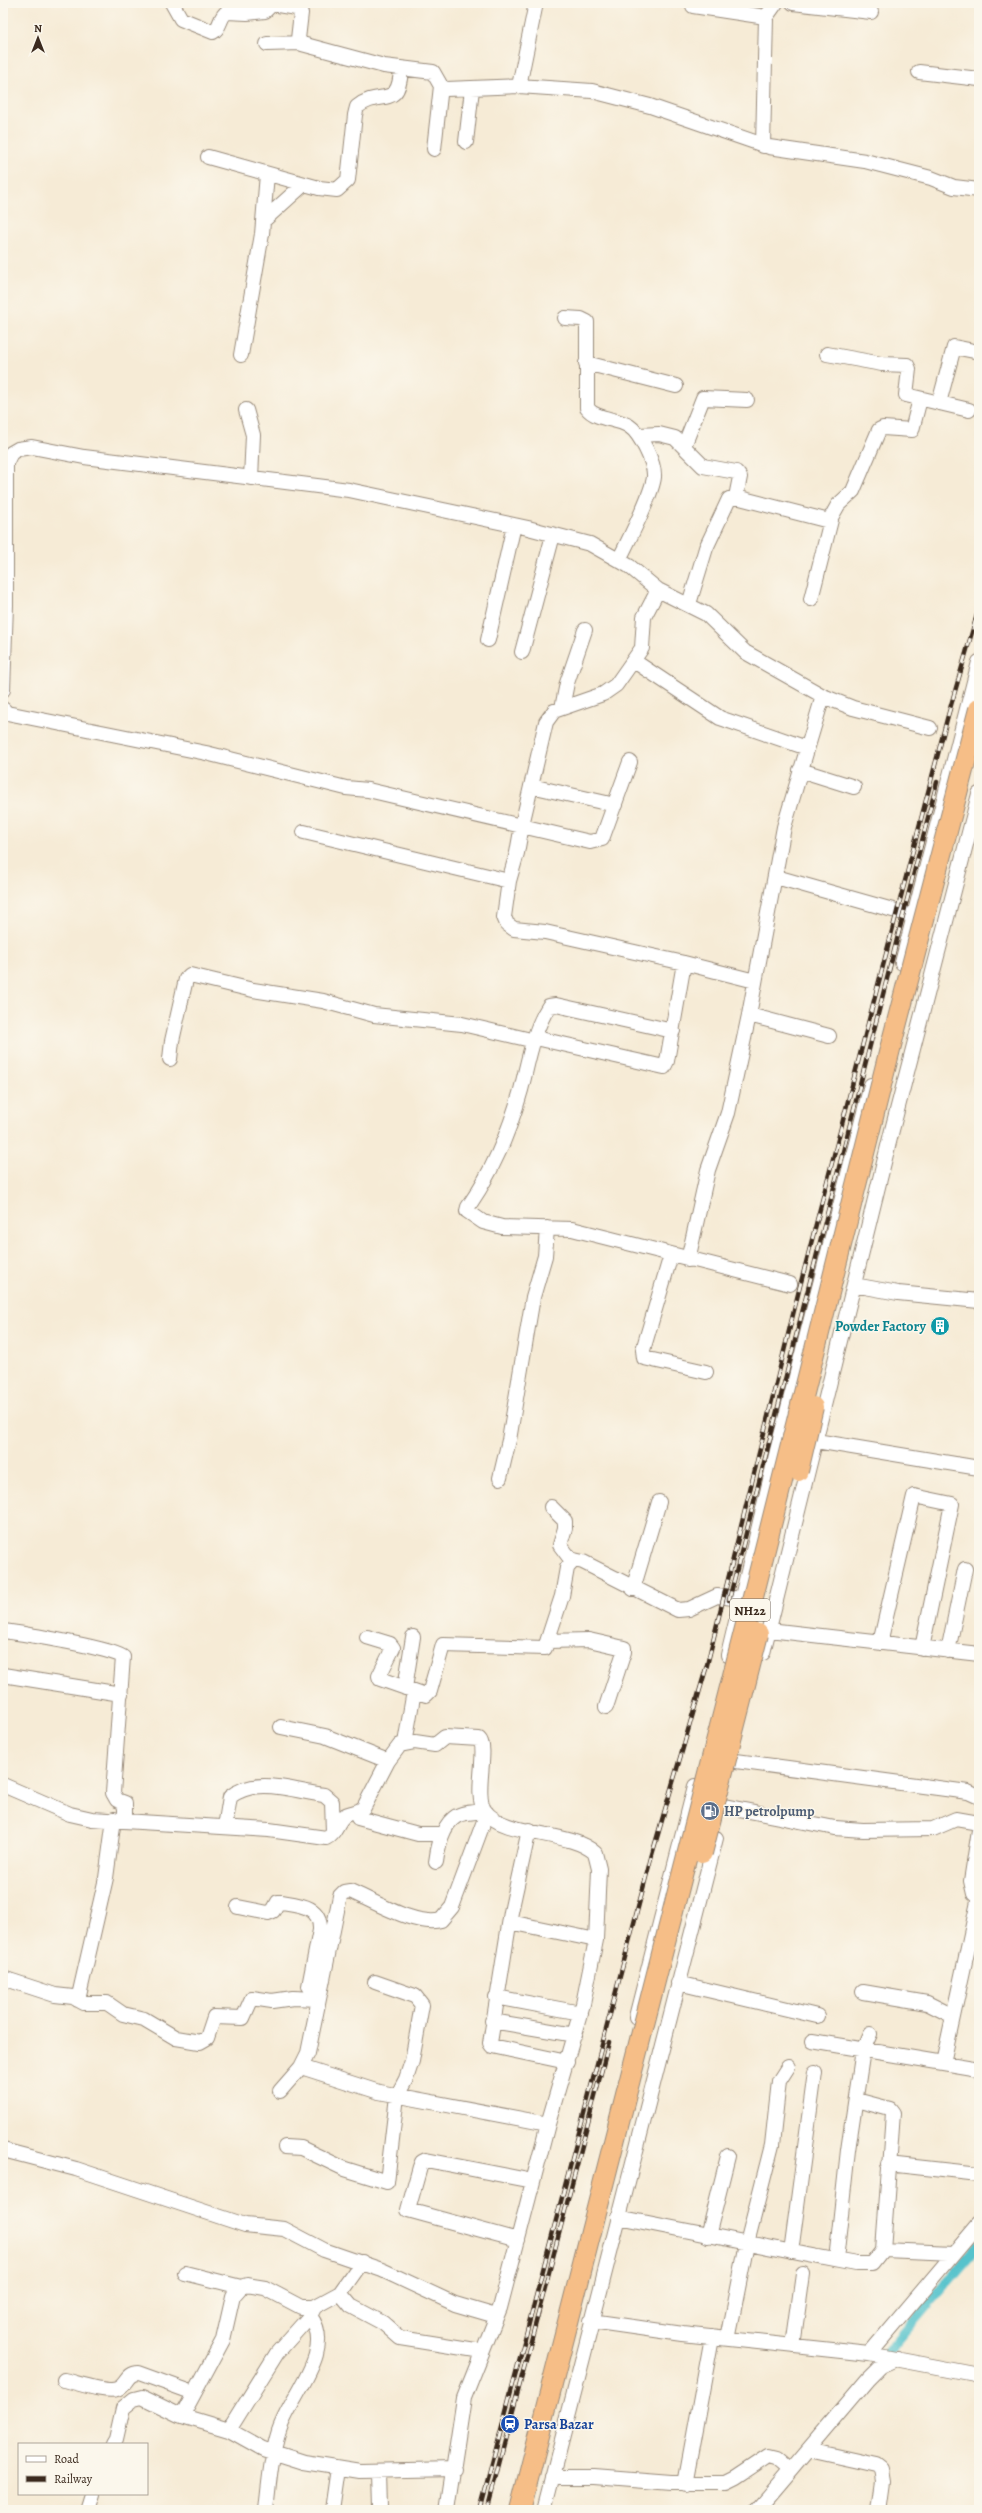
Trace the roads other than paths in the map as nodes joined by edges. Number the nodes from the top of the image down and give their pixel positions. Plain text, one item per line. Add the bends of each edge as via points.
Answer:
1 (172, 3) edge
2 (536, 3) edge
3 (776, 3) edge
4 (793, 3) edge
5 (817, 4) edge
6 (292, 5) edge
7 (693, 6) dead end
8 (854, 6) edge
9 (871, 12) dead end
10 (766, 17) junction
11 (300, 43) junction
12 (267, 44) dead end
13 (401, 69) junction
14 (919, 72) dead end
15 (979, 79) edge
16 (441, 86) junction
17 (519, 86) junction
18 (472, 89) junction
19 (466, 142) dead end
20 (763, 146) junction
21 (434, 149) dead end
22 (208, 158) dead end
23 (267, 174) junction
24 (304, 184) junction
25 (979, 190) edge
26 (263, 221) junction
27 (565, 318) dead end
28 (979, 352) edge
29 (827, 354) dead end
30 (241, 355) dead end
31 (586, 363) junction
32 (676, 386) dead end
33 (920, 399) junction
34 (747, 400) dead end
35 (938, 403) junction
36 (246, 410) dead end
37 (969, 410) dead end
38 (639, 435) junction
39 (684, 446) junction
40 (251, 478) junction
41 (736, 497) junction
42 (831, 520) junction
43 (514, 525) junction
44 (553, 535) junction
45 (619, 560) junction
46 (658, 590) junction
47 (811, 599) dead end
48 (689, 604) junction
49 (585, 630) dead end
50 (488, 640) dead end
51 (522, 652) dead end
52 (634, 661) junction
53 (979, 662) edge
54 (3, 690) edge
55 (823, 696) junction
56 (562, 708) junction
57 (3, 709) edge
58 (979, 709) edge
59 (930, 728) dead end
60 (807, 748) junction
61 (979, 754) edge
62 (630, 762) dead end
63 (800, 770) junction
64 (531, 786) junction
65 (854, 787) dead end
66 (979, 794) edge
67 (942, 802) junction
68 (615, 805) junction
69 (975, 810) junction
70 (522, 825) junction
71 (304, 832) dead end
72 (776, 877) junction
73 (509, 881) junction
74 (914, 916) junction
75 (684, 962) junction
76 (755, 981) junction
77 (749, 1016) junction
78 (673, 1031) junction
79 (829, 1036) dead end
80 (535, 1039) junction
81 (170, 1059) dead end
82 (547, 1228) junction
83 (671, 1255) junction
84 (688, 1260) junction
85 (790, 1284) dead end
86 (854, 1285) junction
87 (979, 1301) edge
88 (807, 1332) junction
89 (840, 1343) junction
90 (706, 1372) dead end
91 (816, 1441) junction
92 (979, 1468) edge
93 (500, 1478) dead end
94 (659, 1502) dead end
95 (551, 1507) dead end
96 (572, 1561) junction
97 (964, 1569) dead end
98 (633, 1589) junction
99 (742, 1599) junction
100 (769, 1630) junction
101 (3, 1631) edge
102 (367, 1637) dead end
103 (413, 1637) dead end
104 (548, 1641) junction
105 (880, 1643) junction
106 (922, 1648) junction
107 (948, 1651) junction
108 (979, 1654) edge
109 (3, 1675) edge
110 (410, 1689) junction
111 (121, 1694) junction
112 (606, 1707) dead end
113 (280, 1727) dead end
114 (405, 1743) junction
115 (388, 1761) junction
116 (736, 1761) junction
117 (3, 1785) edge
118 (979, 1797) edge
119 (486, 1812) junction
120 (688, 1813) junction
121 (722, 1813) junction
122 (358, 1818) dead end
123 (120, 1819) junction
124 (979, 1823) edge
125 (225, 1827) junction
126 (529, 1830) junction
127 (979, 1830) edge
128 (333, 1833) junction
129 (442, 1834) junction
130 (436, 1862) dead end
131 (979, 1897) edge
132 (238, 1907) dead end
133 (510, 1922) junction
134 (596, 1940) junction
135 (3, 1978) edge
136 (375, 1982) dead end
137 (678, 1983) junction
138 (863, 1992) dead end
139 (320, 1996) junction
140 (496, 1998) junction
141 (78, 2000) junction
142 (581, 2013) junction
143 (817, 2016) dead end
144 (953, 2016) junction
145 (492, 2021) junction
146 (870, 2034) dead end
147 (575, 2035) junction
148 (812, 2041) dead end
149 (864, 2050) junction
150 (567, 2062) junction
151 (943, 2063) junction
152 (301, 2067) junction
153 (788, 2067) dead end
154 (979, 2069) edge
155 (815, 2072) dead end
156 (280, 2091) dead end
157 (397, 2096) junction
158 (856, 2100) junction
159 (548, 2124) junction
160 (285, 2147) dead end
161 (3, 2150) edge
162 (728, 2156) dead end
163 (888, 2164) junction
164 (979, 2174) edge
165 (533, 2181) junction
166 (618, 2216) junction
167 (979, 2224) edge
168 (708, 2236) junction
169 (518, 2240) junction
170 (747, 2243) junction
171 (883, 2250) junction
172 (791, 2252) junction
173 (954, 2253) junction
174 (836, 2260) junction
175 (362, 2262) junction
176 (573, 2263) junction
177 (604, 2271) junction
178 (185, 2273) dead end
179 (803, 2274) dead end
180 (241, 2287) junction
181 (340, 2293) junction
182 (312, 2312) junction
183 (496, 2316) junction
184 (591, 2321) junction
185 (712, 2337) junction
186 (728, 2339) junction
187 (793, 2346) junction
188 (482, 2351) junction
189 (871, 2354) junction
190 (895, 2359) junction
191 (979, 2375) edge
192 (64, 2380) dead end
193 (194, 2393) junction
194 (182, 2416) junction
195 (230, 2430) junction
196 (114, 2443) edge
197 (808, 2450) junction
198 (274, 2453) junction
199 (338, 2468) junction
200 (455, 2469) junction
201 (791, 2470) junction
202 (378, 2472) junction
203 (552, 2477) junction
204 (685, 2484) junction
205 (92, 2495) edge
206 (87, 2510) edge
207 (266, 2510) edge
208 (332, 2510) edge
209 (379, 2510) edge
210 (447, 2510) edge
211 (510, 2510) edge
212 (520, 2510) edge
213 (532, 2510) edge
214 (544, 2510) edge
215 (757, 2510) edge
216 (879, 2510) edge

1 - 6 street via 181,19 209,32 221,34 227,12 247,13 265,11 272,4
2 - 17 street
3 - 10 street
4 - 5 street
5 - 8 street
6 - 11 street via 300,11
7 - 10 street
8 - 9 street
10 - 20 street
11 - 12 street
11 - 13 street via 365,62
13 - 16 street via 433,72
13 - 24 street via 400,86 395,93 360,104 356,110 348,180 343,187 329,190
14 - 15 street
16 - 18 street via 451,90
16 - 21 street
17 - 18 street
17 - 20 street via 573,88 618,96
18 - 19 street
20 - 25 street via 864,161 931,178 954,187
22 - 23 street
23 - 24 street
23 - 26 street
24 - 26 street
26 - 30 street
27 - 31 street via 587,322
28 - 35 street via 954,347
29 - 33 street via 882,364 907,365 909,368 906,394
31 - 32 street
31 - 38 street via 586,403 590,411 622,422
33 - 35 street
33 - 42 street via 912,430 879,430 853,490 838,505
34 - 39 street via 703,398
35 - 37 street
36 - 40 street via 253,435
38 - 39 street via 668,435
38 - 45 street via 652,466 654,480
39 - 41 street via 703,466 732,470 739,474
40 - 43 street via 356,491
40 - 54 street via 84,457 32,447 11,453 7,458 5,470 6,605
41 - 42 street
41 - 48 street via 731,497 726,504 706,548
42 - 47 street
43 - 44 street
43 - 50 street
44 - 45 street via 590,544
44 - 51 street
45 - 46 street
46 - 48 street
46 - 52 street via 644,617 644,643
48 - 55 street via 706,614 745,652
49 - 56 street via 567,683
52 - 56 street via 608,692
52 - 60 street via 720,718
53 - 67 street
55 - 59 street via 853,708
55 - 60 street
56 - 64 street via 554,711 546,722
57 - 70 street via 7,713 206,753 346,788 368,790
58 - 212 highway, NH22, bridge via 890,1049
60 - 63 street
61 - 213 highway, NH22, bridge via 865,1191 723,1772
62 - 68 street
63 - 65 street
63 - 72 street via 784,827
64 - 68 street
64 - 70 street
66 - 69 street
67 - 69 street
67 - 74 street
68 - 70 street via 604,834 598,841 590,842
69 - 86 street
70 - 73 street
71 - 73 street
72 - 74 street
72 - 76 street
73 - 75 street via 504,917 506,924 514,929 545,932
74 - 88 street
75 - 76 street
75 - 78 street
76 - 77 street
77 - 79 street
77 - 84 street via 728,1114 708,1170
78 - 80 street via 553,1004 547,1008
78 - 80 street via 667,1064 661,1067
80 - 81 street via 462,1024 374,1015 318,999 253,990 190,975 186,979
80 - 82 street via 505,1140 486,1181 467,1210 483,1222 502,1227
82 - 83 street via 592,1233
82 - 93 street via 545,1256 533,1297 509,1440
83 - 84 street
83 - 90 street via 644,1350 644,1358
84 - 85 street
86 - 87 street via 898,1293
86 - 89 street
88 - 89 street
88 - 99 street
89 - 91 street
91 - 92 street
91 - 100 street
94 - 98 street
95 - 96 street via 565,1521 560,1545
96 - 98 street via 583,1562
96 - 104 street via 567,1568 562,1596
97 - 107 street
98 - 99 street via 683,1610 697,1607 717,1596
99 - 120 street
100 - 105 street
100 - 116 street
101 - 111 street via 122,1655 124,1664
102 - 110 street via 387,1643 392,1648 379,1676 380,1679
103 - 110 street
104 - 110 street via 543,1649 443,1645 429,1693 425,1695
104 - 112 street via 589,1640 624,1648
105 - 106 street
105 - 106 street via 914,1496 952,1504
106 - 107 street
107 - 108 street
109 - 111 street
110 - 114 street
111 - 123 street via 113,1793 117,1800 125,1803
113 - 115 street via 325,1736
114 - 115 street via 396,1748
114 - 119 street via 435,1745 445,1737 480,1739 480,1790
115 - 128 street via 364,1807 345,1816
116 - 118 street via 968,1792
116 - 121 street
117 - 123 street via 70,1814 92,1819
119 - 126 street via 496,1820
119 - 129 street via 457,1816
119 - 139 street via 452,1907 441,1920 424,1920 350,1891 340,1896
120 - 121 street
120 - 176 street
121 - 124 street via 863,1830 933,1829 956,1818
121 - 137 street
122 - 129 street via 418,1834
123 - 125 street
123 - 141 street
125 - 128 street via 279,1831 321,1838
125 - 128 street via 230,1797 244,1788 256,1786 324,1795 329,1798 332,1802
126 - 133 street
126 - 134 street via 585,1845 595,1853 599,1869
127 - 131 street via 970,1881 974,1894
129 - 130 street
131 - 144 street
132 - 139 street via 268,1913 281,1902 312,1910 320,1922 320,1930 309,1986
133 - 134 street
133 - 140 street
134 - 142 street
135 - 141 street
136 - 157 street via 415,1996 422,2005 412,2061
137 - 143 street
137 - 166 street
138 - 144 street via 926,2003
139 - 141 street via 272,2001 252,1998 243,2018 214,2016 207,2038 200,2042 176,2038 144,2019 123,2014 107,2003 84,2003
139 - 152 street via 309,2047
140 - 142 street
140 - 145 street
142 - 147 street
144 - 151 street
145 - 147 street
145 - 150 street via 492,2046
146 - 149 street
147 - 150 street
148 - 149 street
149 - 151 street
149 - 158 street
150 - 159 street
151 - 154 street
152 - 156 street
152 - 157 street
153 - 170 street via 779,2081 772,2146
155 - 172 street
157 - 159 street
157 - 160 street via 387,2182 345,2170 301,2148
158 - 163 street via 890,2109 894,2113
158 - 174 street
159 - 165 street
161 - 175 street via 76,2169 245,2225 284,2229 324,2250
162 - 168 street
163 - 164 street
163 - 171 street
165 - 169 street
165 - 169 street via 426,2160 422,2162 408,2210
166 - 168 street
166 - 177 street
167 - 173 street
168 - 170 street
169 - 183 street
170 - 172 street
170 - 186 street
171 - 173 street
171 - 174 street via 872,2264
172 - 174 street
173 - 189 street
175 - 181 street
175 - 183 street via 455,2304
176 - 177 street
176 - 211 street
177 - 184 street
178 - 180 street
179 - 187 street
180 - 182 street via 247,2285 265,2288
180 - 193 street via 233,2296 223,2340
181 - 182 street
181 - 188 street via 351,2306 383,2323 400,2338
182 - 195 street via 281,2346
182 - 198 street via 318,2328 318,2347 299,2392 282,2422
183 - 188 street
184 - 185 street
184 - 203 street
185 - 186 street
185 - 204 street
186 - 187 street
187 - 189 street
188 - 200 street via 462,2407
189 - 190 street
190 - 191 street
190 - 197 street via 881,2366 872,2375
192 - 193 street via 111,2390 120,2387 130,2375 139,2373
193 - 194 street
194 - 195 street
194 - 196 street via 148,2399 137,2397 122,2408
195 - 198 street
197 - 201 street
197 - 216 street via 882,2469
198 - 199 street
198 - 207 street
199 - 202 street
199 - 208 street
200 - 202 street
200 - 210 street
201 - 204 street via 776,2458 769,2456 726,2482
201 - 215 street
202 - 209 street
203 - 204 street via 594,2477
203 - 214 street
205 - 206 street

